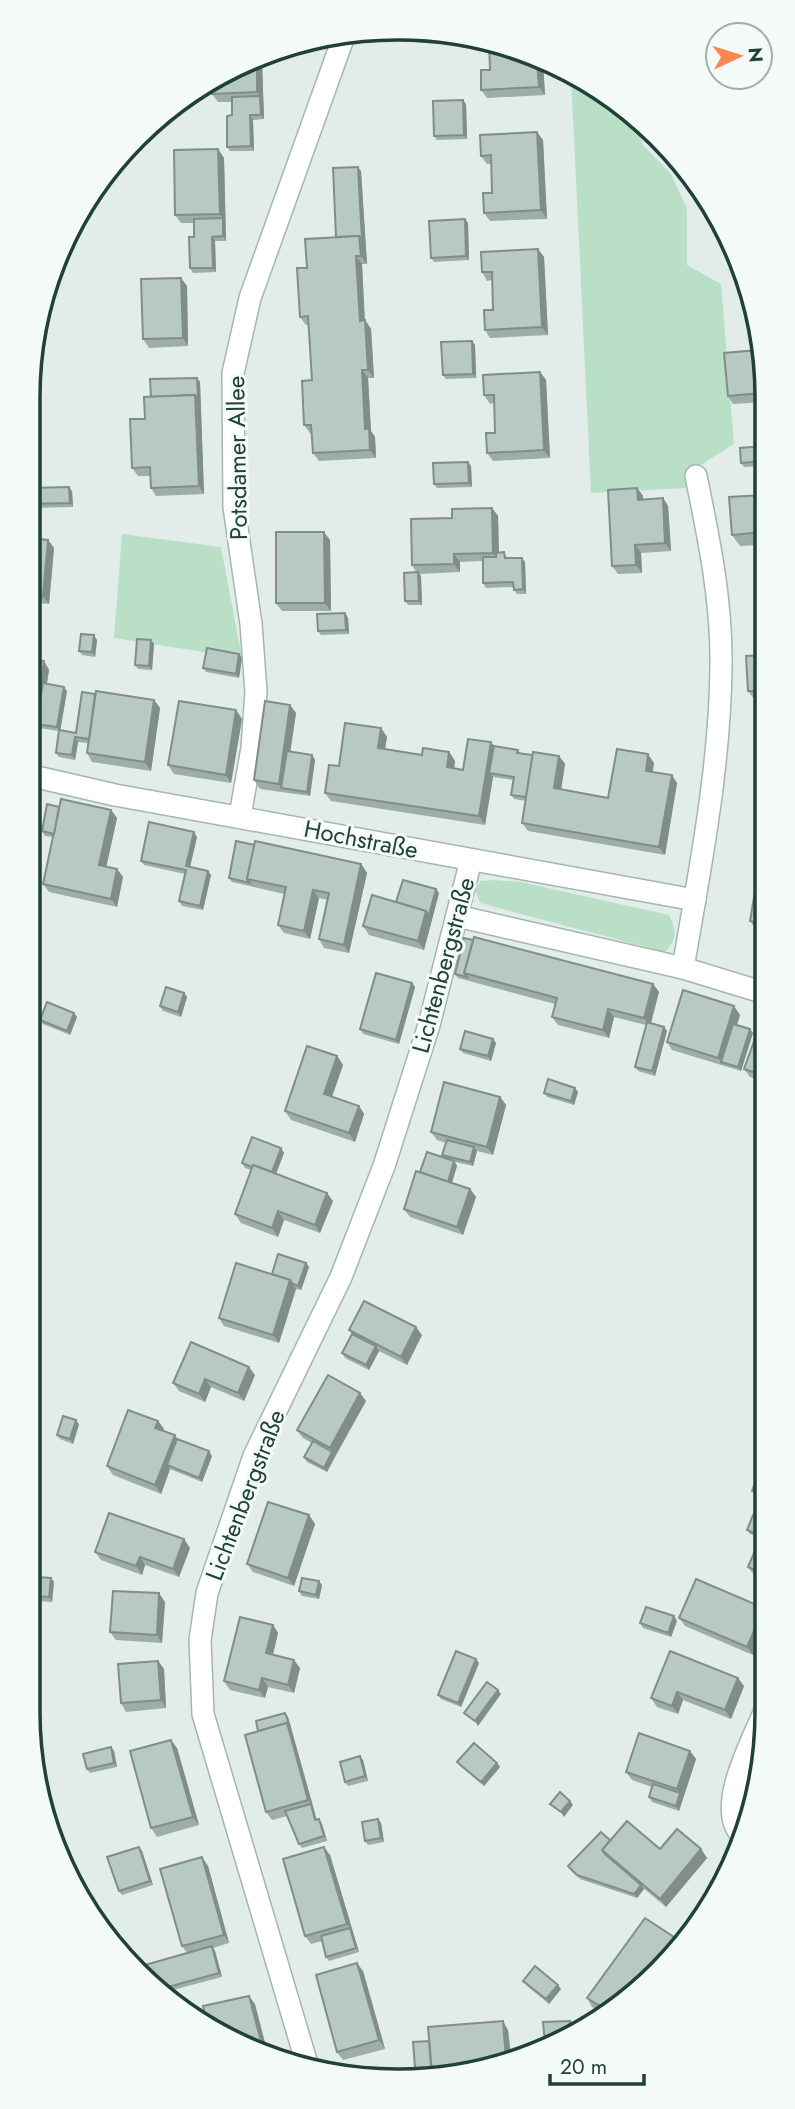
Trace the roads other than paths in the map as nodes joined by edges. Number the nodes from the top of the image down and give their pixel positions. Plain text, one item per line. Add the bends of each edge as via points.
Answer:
1 (341, 45) edge
2 (696, 476) dead end
3 (40, 777) edge
4 (240, 817) junction
5 (471, 860) junction
6 (695, 900) junction
7 (457, 916) junction
8 (683, 968) junction
9 (755, 990) edge
10 (753, 1742) edge
11 (735, 1828) edge
12 (305, 2057) edge

1 - 4 street, Potsdamer Allee via 250,298 233,373 234,506 256,692
2 - 6 street via 716,583 721,665 712,798
3 - 4 street, Hochstraße
4 - 5 street, Hochstraße
5 - 6 street, Hochstraße
5 - 7 street, Lichtenbergstraße
6 - 8 street
7 - 8 street
7 - 12 street, Lichtenbergstraße via 429,1025 384,1166 341,1277 254,1456 207,1593 200,1640 204,1714
8 - 9 street
10 - 11 street via 730,1804

